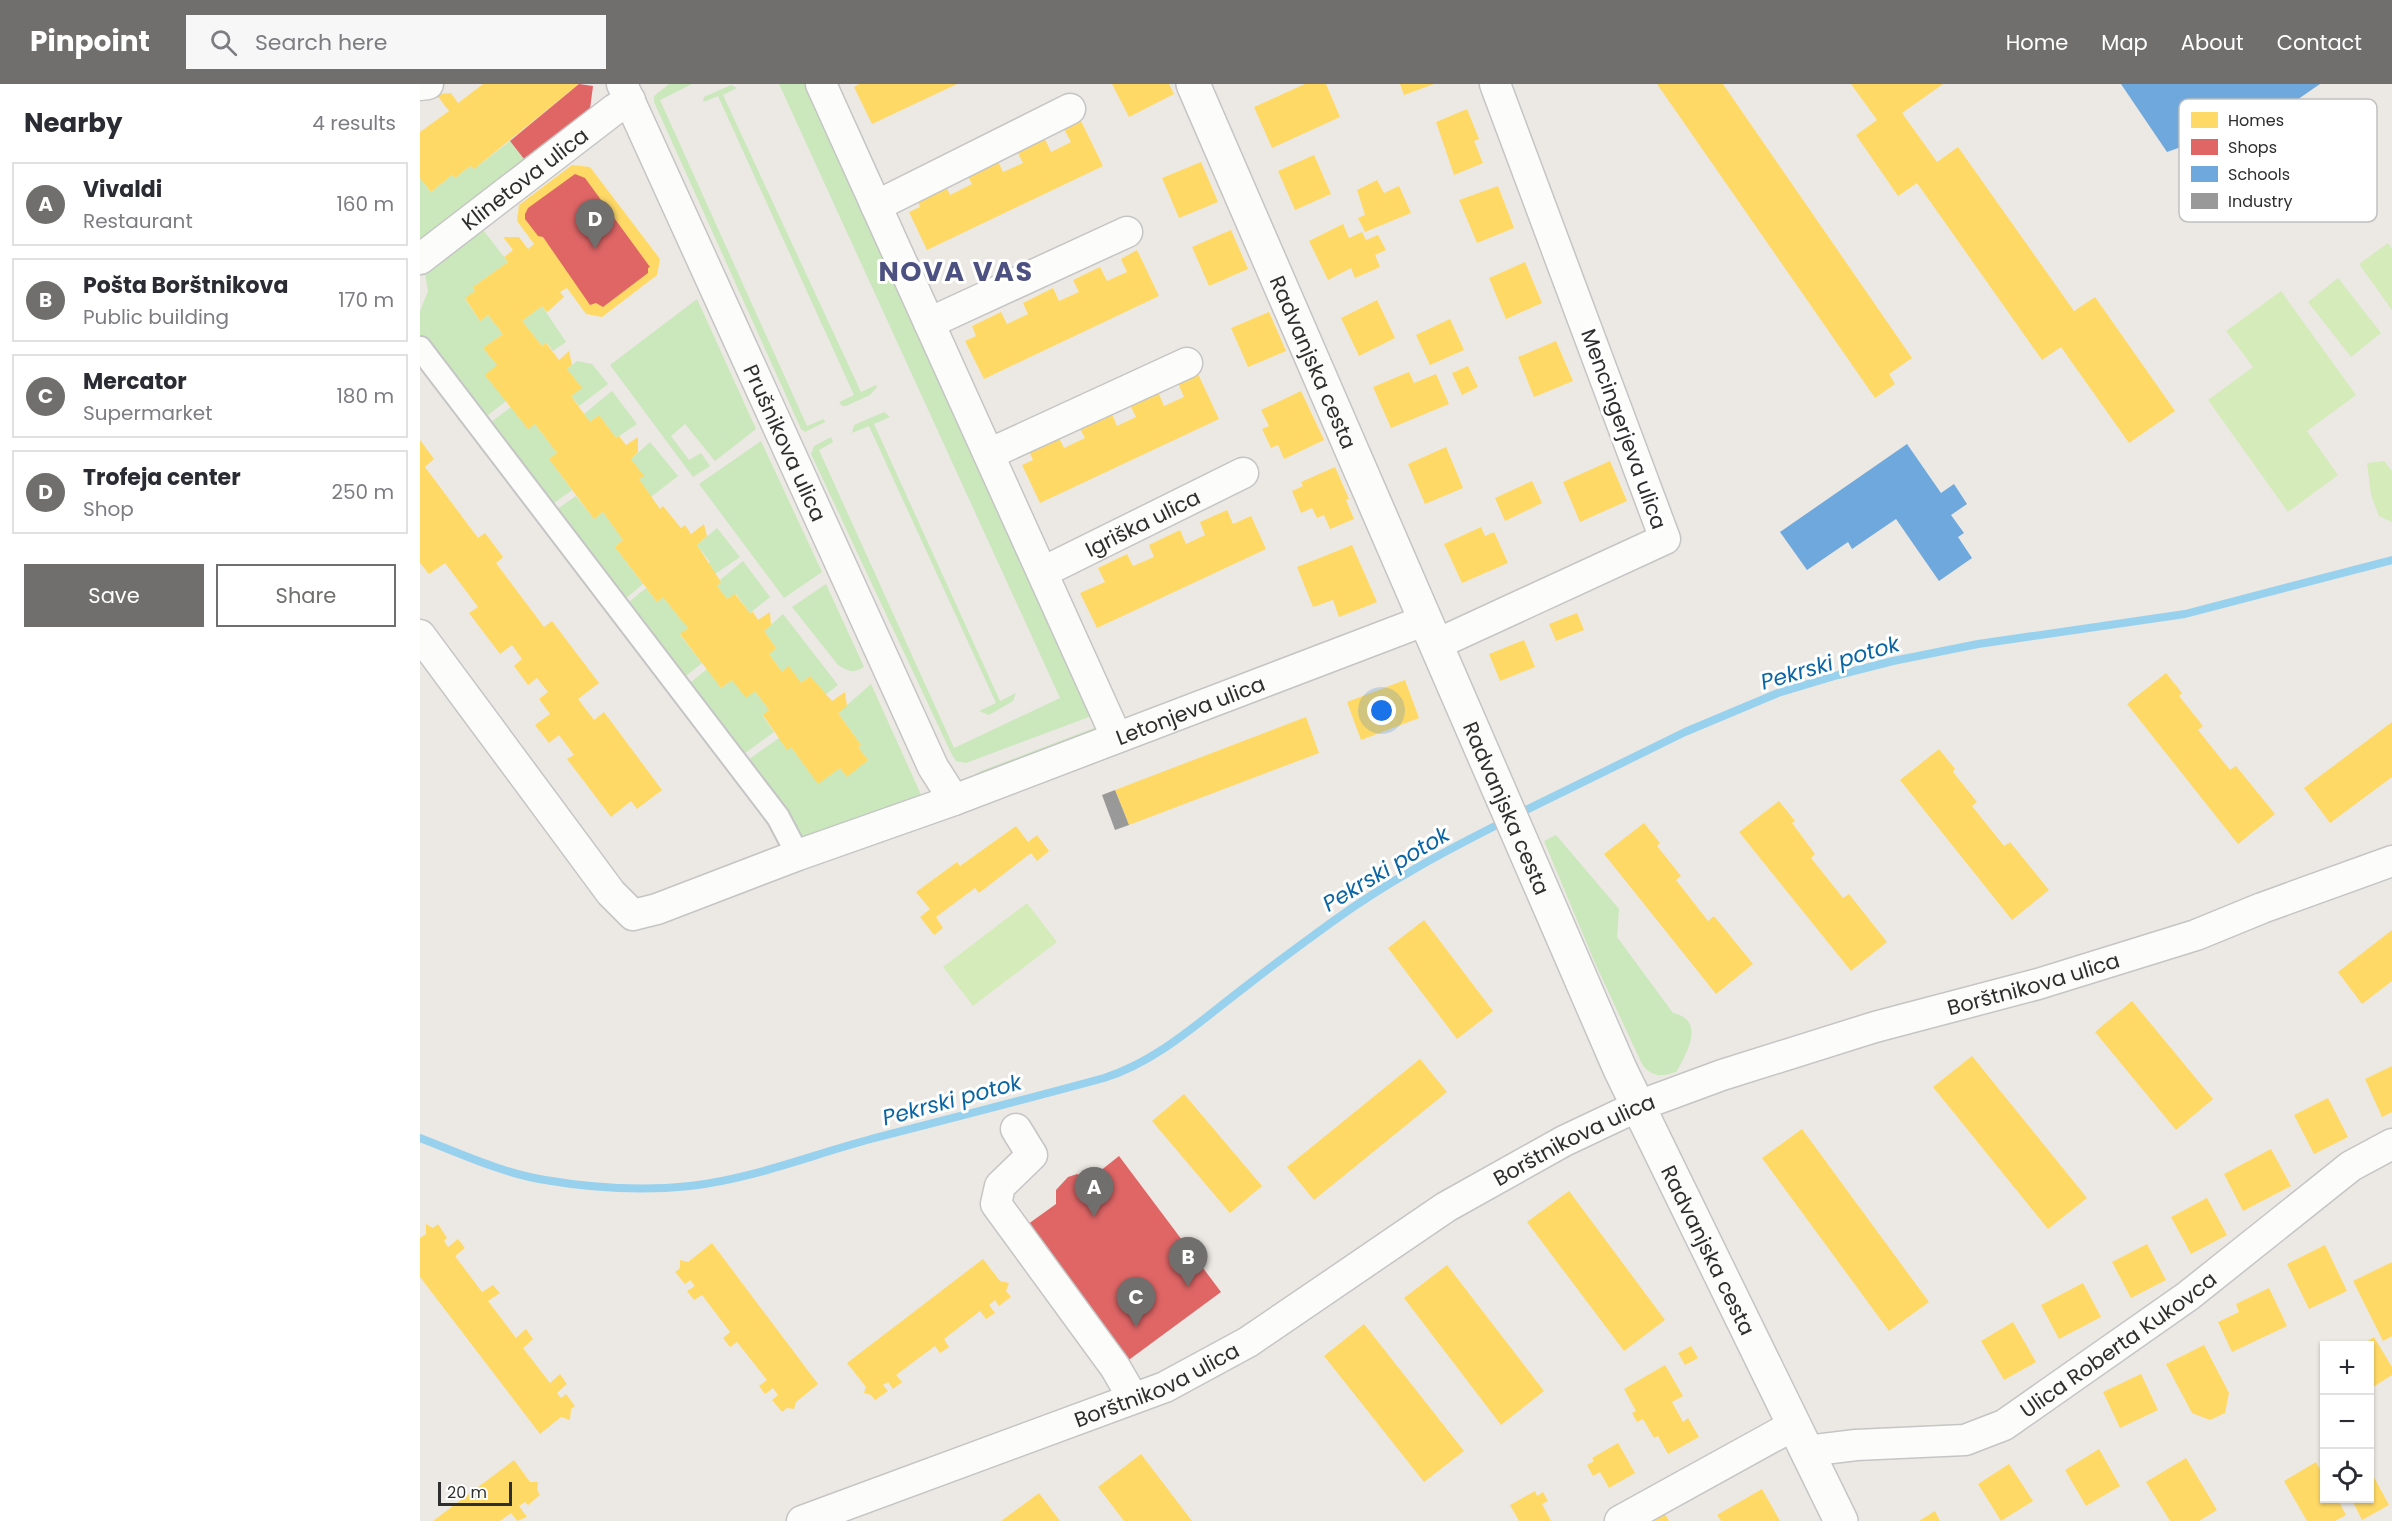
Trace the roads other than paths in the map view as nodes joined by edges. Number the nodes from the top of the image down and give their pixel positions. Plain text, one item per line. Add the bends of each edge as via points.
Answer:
1 (428, 84) edge
2 (821, 84) edge
3 (1193, 84) edge
4 (1495, 84) edge
5 (420, 85) edge
6 (626, 92) edge
7 (1070, 109) dead end
8 (876, 206) junction
9 (1127, 232) dead end
10 (420, 259) edge
11 (929, 323) junction
12 (420, 348) edge
13 (1187, 363) dead end
14 (989, 454) junction
15 (1243, 473) dead end
16 (1042, 572) junction
17 (1432, 632) junction
18 (420, 635) edge
19 (1116, 736) junction
20 (954, 800) junction
21 (798, 855) junction
22 (2392, 861) edge
23 (1638, 1106) junction
24 (1016, 1129) dead end
25 (2392, 1144) edge
26 (1133, 1398) junction
27 (1800, 1438) junction
28 (802, 1521) edge
29 (1620, 1521) edge
30 (1841, 1521) edge

1 - 5 street
2 - 8 street
3 - 17 street, Radvanjska cesta
4 - 17 street, Mencingerjeva ulica via 1665,539
6 - 10 street, Klinetova ulica via 615,109
6 - 20 street, Prušnikova ulica via 933,767
7 - 8 street
8 - 11 street
9 - 11 street
11 - 14 street
12 - 21 street via 778,817
13 - 14 street
14 - 16 street
15 - 16 street, Igriška ulica
16 - 19 street
17 - 19 street, Letonjeva ulica
17 - 23 street, Radvanjska cesta
18 - 21 street, Letonjeva ulica via 611,893 633,915
19 - 20 street, Letonjeva ulica
20 - 21 street, Letonjeva ulica
22 - 23 street, Borštnikova ulica via 2196,935 2038,984 1875,1027
23 - 26 street, Borštnikova ulica via 1564,1141 1446,1207 1248,1342 1165,1387
23 - 27 street, Radvanjska cesta
24 - 26 street via 1032,1155 1000,1186 996,1204 1115,1367
25 - 27 street, Ulica Roberta Kukovca via 2352,1166 2188,1296 2004,1425 1965,1440 1856,1444
26 - 28 street, Borštnikova ulica
27 - 29 street
27 - 30 street, Radvanjska cesta

